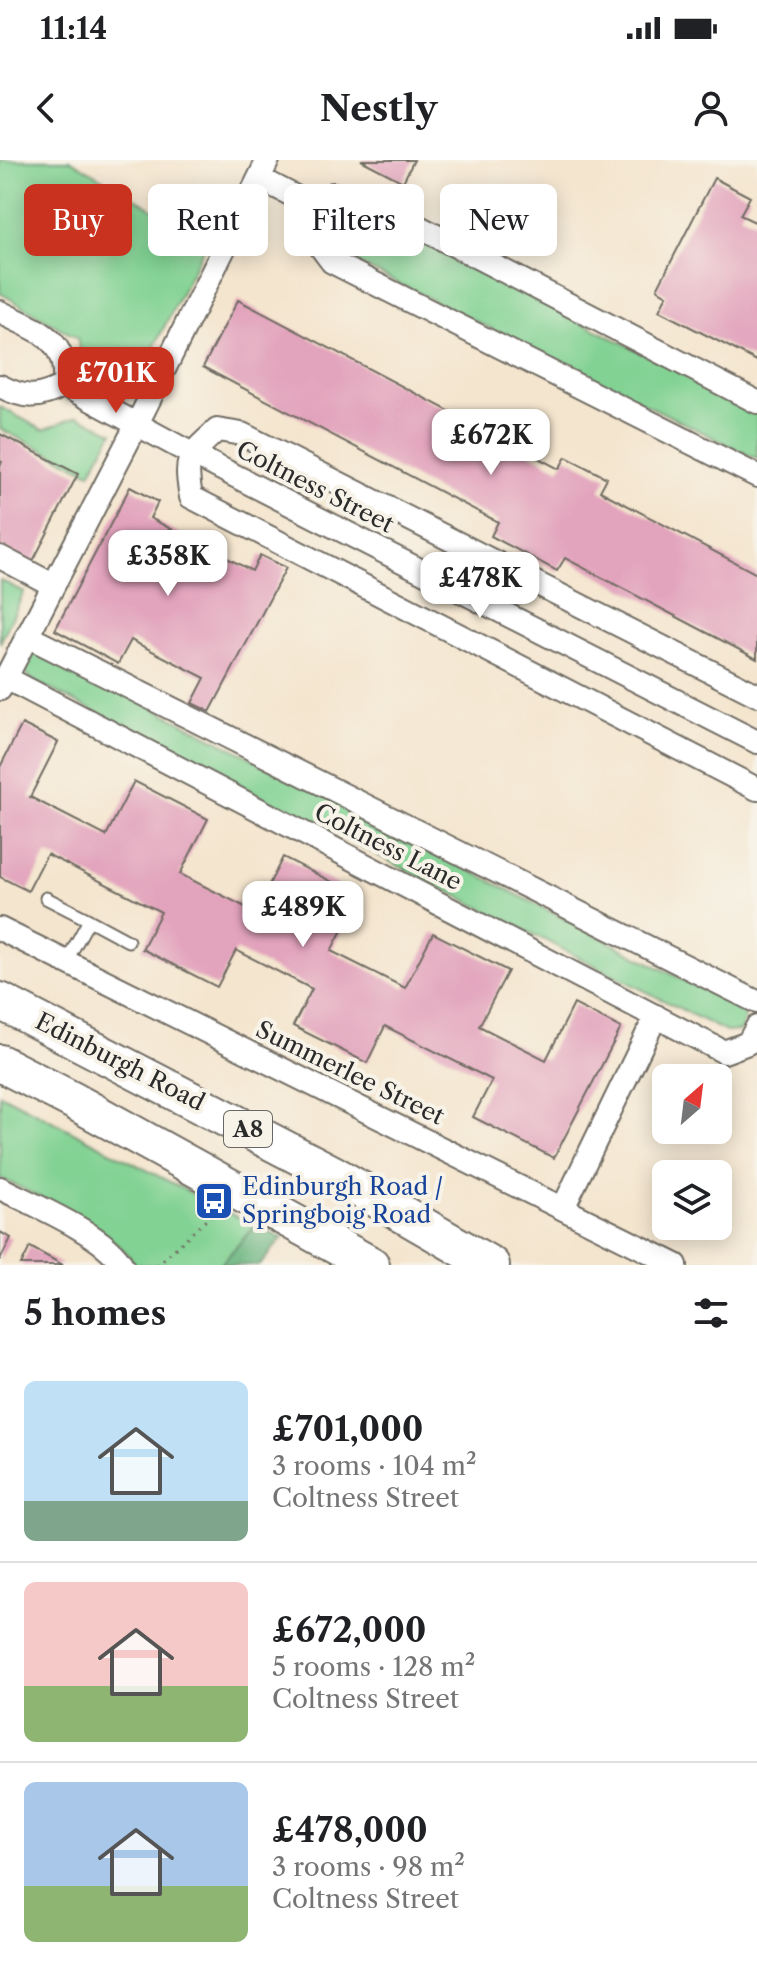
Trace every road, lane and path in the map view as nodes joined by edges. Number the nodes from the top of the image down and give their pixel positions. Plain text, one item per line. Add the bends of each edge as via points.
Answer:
1 (263, 169) edge
2 (284, 184) edge
3 (424, 230) edge
4 (328, 256) edge
5 (0, 312) edge
6 (64, 385) junction
7 (0, 386) edge
8 (757, 402) edge
9 (137, 424) junction
10 (192, 454) junction
11 (757, 476) edge
12 (0, 557) edge
13 (53, 585) junction
14 (27, 636) junction
15 (3, 683) edge
16 (757, 695) edge
17 (757, 742) edge
18 (757, 789) edge
19 (46, 898) dead end
20 (89, 920) junction
21 (0, 929) edge
22 (128, 941) dead end
23 (66, 962) junction
24 (0, 1001) edge
25 (757, 1002) edge
26 (656, 1016) junction
27 (753, 1035) edge
28 (0, 1063) edge
29 (0, 1188) edge
30 (233, 1189) junction
31 (371, 1195) junction
32 (563, 1208) junction
33 (334, 1256) edge
34 (122, 1265) edge
35 (157, 1265) edge
36 (371, 1265) edge
37 (491, 1265) edge
38 (676, 1265) edge

1 - 2 street
1 - 9 street
3 - 8 street
4 - 11 street
5 - 6 street via 58,346 66,368
6 - 7 street via 36,398
6 - 9 street, Coltness Street
9 - 10 street, Coltness Street
9 - 13 street
10 - 16 street via 217,430 242,434
10 - 17 street, Coltness Street
10 - 18 street via 187,469 191,497
12 - 13 street
13 - 14 street
14 - 15 street
14 - 25 street, Coltness Lane
15 - 26 street, Coltness Lane
19 - 20 lane
20 - 22 lane
20 - 23 lane
21 - 23 street, Summerlee Street
23 - 32 street, Summerlee Street
24 - 31 main road, Edinburgh Road / A8
26 - 27 street, Coltness Lane via 724,1052
26 - 32 street
28 - 30 main road, A8
29 - 34 street via 92,1236
30 - 33 main road, A8
30 - 35 path via 224,1204
31 - 33 main road
31 - 37 main road, Edinburgh Road / A8
32 - 38 street, Summerlee Street
33 - 36 main road, A8

